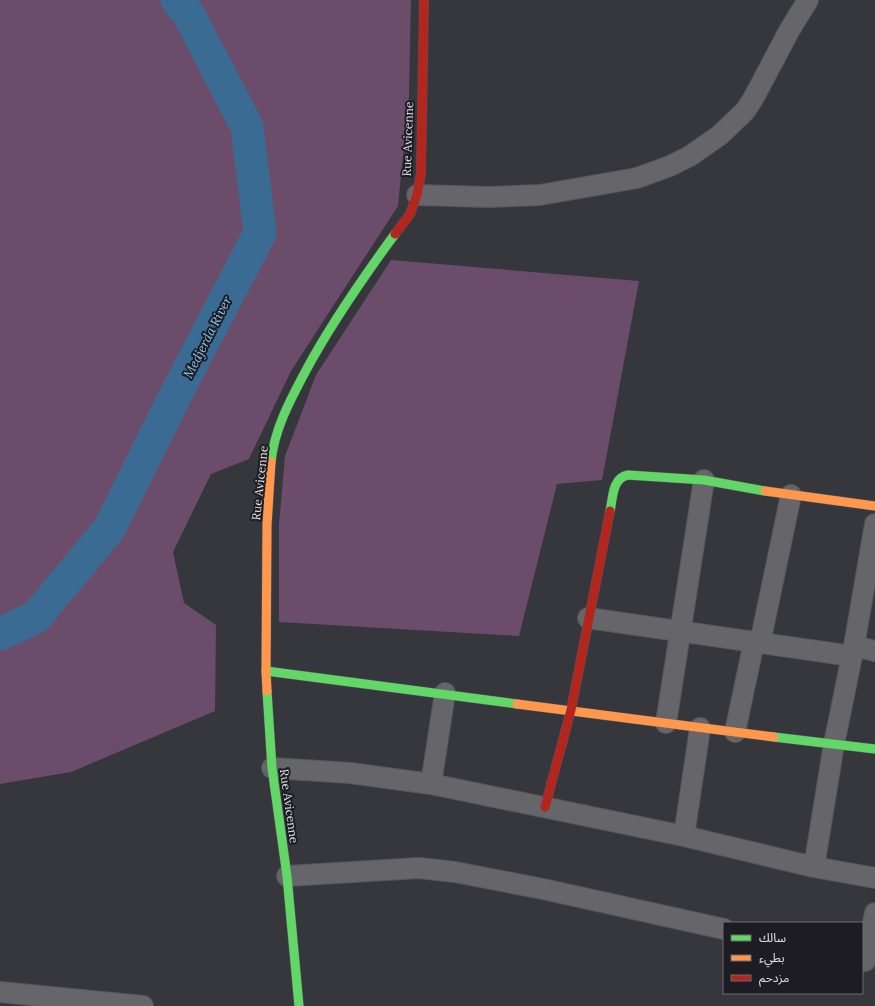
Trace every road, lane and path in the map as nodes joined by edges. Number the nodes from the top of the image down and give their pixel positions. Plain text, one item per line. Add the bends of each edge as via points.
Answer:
1 (424, 0) edge
2 (808, 0) edge
3 (417, 195) junction
4 (704, 480) junction
5 (791, 495) junction
6 (875, 506) edge
7 (875, 524) edge
8 (588, 618) junction
9 (679, 632) junction
10 (757, 642) junction
11 (875, 650) edge
12 (853, 651) junction
13 (266, 670) junction
14 (445, 693) junction
15 (571, 710) junction
16 (666, 722) junction
17 (700, 728) junction
18 (735, 732) junction
19 (834, 744) junction
20 (875, 749) edge
21 (272, 768) junction
22 (431, 784) junction
23 (545, 807) junction
24 (684, 836) junction
25 (814, 867) junction
26 (287, 876) junction
27 (875, 878) edge
28 (875, 913) edge
29 (723, 930) edge
30 (867, 962) edge
31 (0, 992) edge
32 (37, 1000) edge
33 (143, 1006) edge
34 (299, 1006) edge

1 - 3 street, Rue Avicenne via 421,173
2 - 3 street via 745,111 720,135 690,156 670,166 637,178 540,195
3 - 13 street, Rue Avicenne via 410,214 367,272 317,350 281,421 272,455 269,488
4 - 5 street
4 - 8 street via 628,475 617,480
4 - 9 street
5 - 6 street
5 - 10 street
7 - 12 street
8 - 9 street
8 - 15 street
9 - 10 street
9 - 16 street
10 - 12 street
10 - 18 street
11 - 12 street
12 - 19 street
13 - 14 street
13 - 21 street, Rue Avicenne
14 - 15 street
14 - 22 street
15 - 16 street
15 - 23 street
16 - 17 street
17 - 18 street
17 - 24 street
18 - 19 street
19 - 20 street
19 - 25 street
21 - 22 street via 350,773
21 - 26 street, Rue Avicenne
22 - 23 street
23 - 24 street
24 - 25 street
25 - 27 street
26 - 29 street via 419,868 455,872
26 - 34 street, Rue Avicenne
28 - 30 street
31 - 32 street
32 - 33 street

